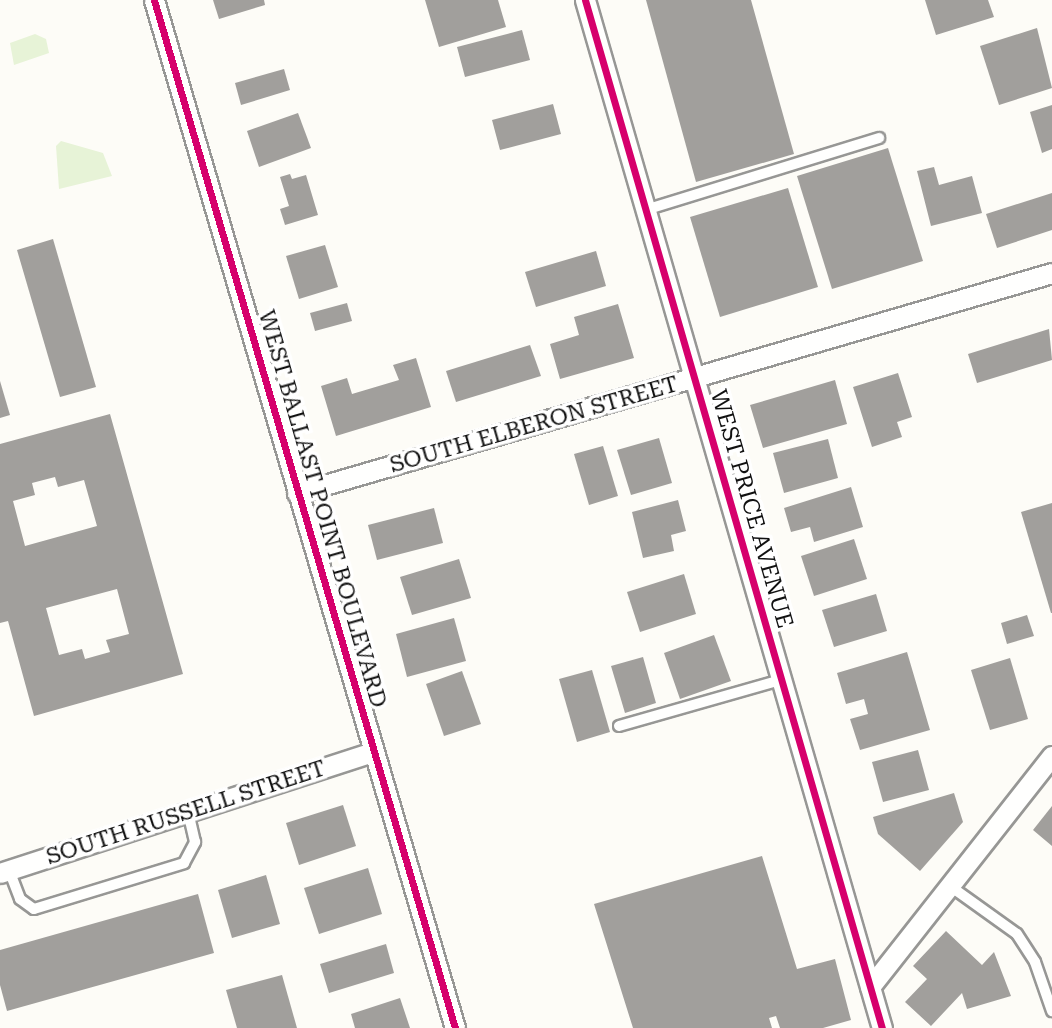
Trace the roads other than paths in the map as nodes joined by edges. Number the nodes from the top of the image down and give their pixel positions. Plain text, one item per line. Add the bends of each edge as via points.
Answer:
1 (154, 0) edge
2 (585, 0) edge
3 (879, 138) dead end
4 (645, 210) junction
5 (1052, 273) edge
6 (693, 380) junction
7 (297, 493) junction
8 (781, 680) junction
9 (619, 726) dead end
10 (373, 752) junction
11 (1052, 756) edge
12 (188, 812) junction
13 (5, 871) edge
14 (950, 886) junction
15 (870, 987) junction
16 (1052, 1011) edge
17 (455, 1028) edge
18 (882, 1028) edge

1 - 7 street, WEST BALLAST POINT BOULEVARD
2 - 4 street, WEST PRICE AVENUE
3 - 4 lane
4 - 6 street, WEST PRICE AVENUE
5 - 6 street, SOUTH ELBERON STREET
6 - 7 street, SOUTH ELBERON STREET
6 - 8 street, WEST PRICE AVENUE
7 - 10 street, WEST BALLAST POINT BOULEVARD
8 - 9 lane
8 - 15 street, WEST PRICE AVENUE
10 - 12 street, SOUTH RUSSELL STREET
10 - 17 street, WEST BALLAST POINT BOULEVARD
11 - 14 street
12 - 13 street, SOUTH RUSSELL STREET
12 - 13 lane via 195,842 184,863 34,909 20,898
14 - 15 street
14 - 16 lane via 1017,934 1035,962
15 - 18 street, WEST PRICE AVENUE

